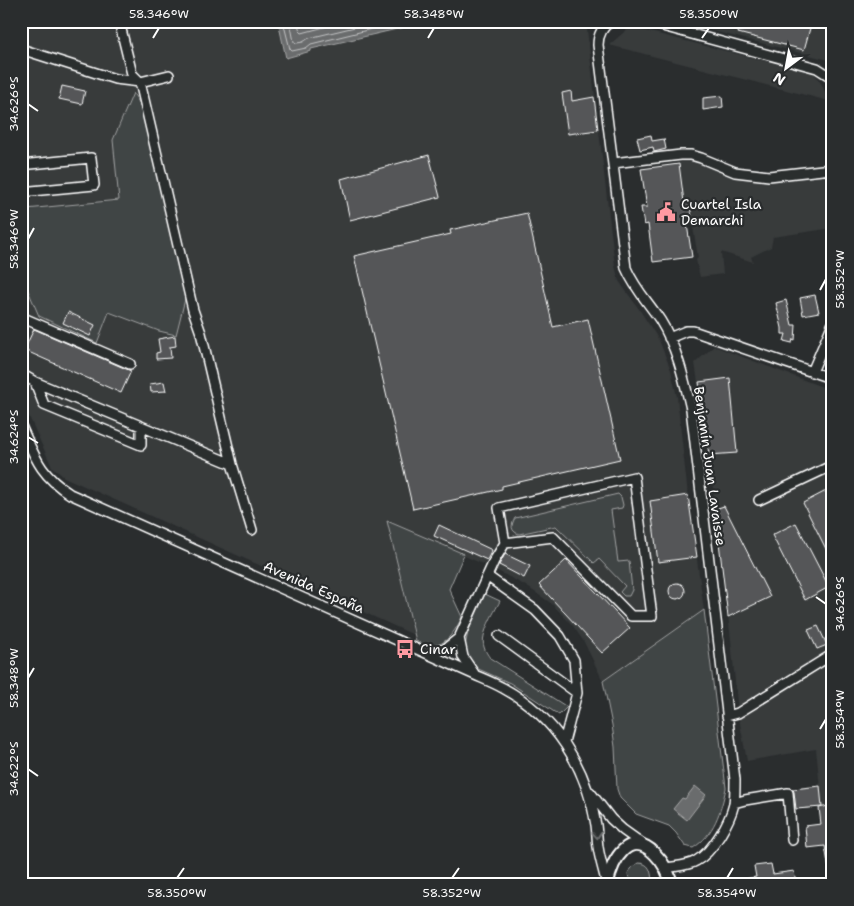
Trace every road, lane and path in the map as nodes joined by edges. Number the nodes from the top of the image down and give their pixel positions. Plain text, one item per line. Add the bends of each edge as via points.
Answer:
1 (119, 21) edge
2 (610, 21) edge
3 (644, 21) edge
4 (21, 50) edge
5 (169, 75) dead end
6 (833, 81) edge
7 (140, 82) junction
8 (613, 163) junction
9 (21, 165) edge
10 (833, 176) edge
11 (21, 192) edge
12 (21, 317) edge
13 (833, 323) edge
14 (669, 338) junction
15 (130, 364) dead end
16 (812, 372) junction
17 (21, 374) edge
18 (833, 379) edge
19 (35, 382) junction
20 (21, 426) edge
21 (141, 426) junction
22 (232, 464) junction
23 (833, 474) edge
24 (759, 500) dead end
25 (252, 530) dead end
26 (505, 543) junction
27 (487, 576) junction
28 (499, 636) dead end
29 (459, 638) junction
30 (427, 653) junction
31 (833, 654) edge
32 (475, 675) junction
33 (577, 693) junction
34 (727, 716) junction
35 (564, 742) junction
36 (587, 788) junction
37 (734, 803) junction
38 (792, 840) dead end
39 (645, 846) junction
40 (666, 868) junction
41 (607, 885) edge
42 (672, 885) edge

1 - 7 street via 132,74
2 - 8 street, Benjamín Juan Lavaisse via 598,40
3 - 6 street via 817,68
4 - 7 street via 115,79
5 - 7 street
7 - 22 street
8 - 10 street via 691,155 735,172 780,176 831,169
8 - 14 street, Benjamín Juan Lavaisse via 626,268 631,281 661,321
9 - 11 street via 91,158 94,185
12 - 15 street
13 - 16 street
14 - 16 street via 693,331
14 - 34 street, Benjamín Juan Lavaisse via 691,409
16 - 18 street
17 - 19 street
19 - 21 street
19 - 21 street via 44,405 141,445
20 - 30 street, Avenida España via 42,470 70,494
21 - 22 street
22 - 25 street
23 - 24 street via 829,467
26 - 26 street via 553,537 631,616 652,616 634,476 499,508
26 - 27 street
27 - 29 street
27 - 33 street via 535,610 560,636 574,660
28 - 33 street
29 - 30 street via 444,649
29 - 32 street via 463,657
30 - 32 street, Avenida España
31 - 34 street via 738,713
32 - 35 street, Avenida España via 503,688 535,710
33 - 35 street
34 - 37 street, Benjamín Juan Lavaisse via 735,780
35 - 36 street, Avenida España
36 - 39 street, Avenida España via 623,830
36 -> 41 street, Avenida España
37 - 38 street via 788,793
37 - 40 street, Benjamín Juan Lavaisse via 723,830 703,856 696,862
39 - 40 main road, Avenida España
39 - 41 main road via 633,844 622,851 613,865
40 - 42 main road, Avenida España

